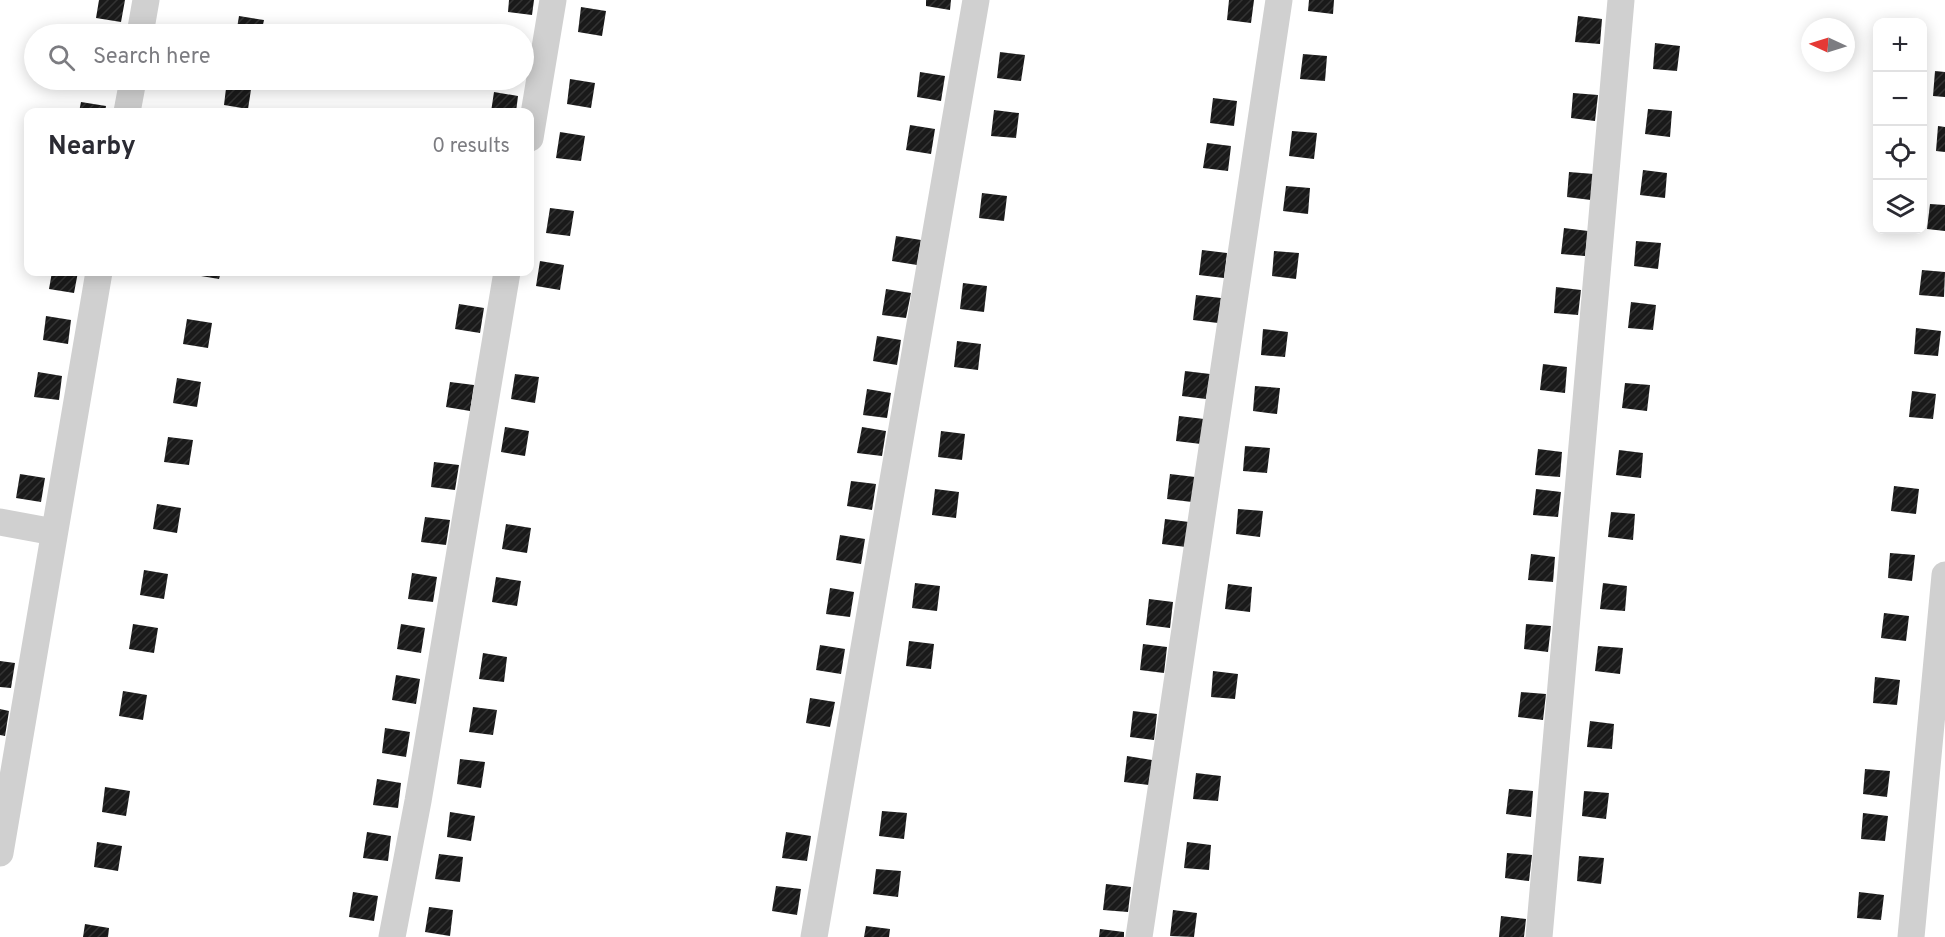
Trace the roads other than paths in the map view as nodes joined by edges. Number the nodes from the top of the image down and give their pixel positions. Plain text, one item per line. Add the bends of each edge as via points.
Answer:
1 (146, 0) edge
2 (553, 0) edge
3 (976, 0) edge
4 (1279, 0) edge
5 (1621, 0) edge
6 (142, 24) edge
7 (131, 90) edge
8 (128, 108) edge
9 (534, 114) edge
10 (98, 276) edge
11 (506, 276) edge
12 (0, 522) edge
13 (54, 532) junction
14 (1945, 575) edge
15 (8, 758) edge
16 (0, 853) edge
17 (392, 937) edge
18 (814, 937) edge
19 (1139, 937) edge
20 (1539, 937) edge
21 (1911, 937) edge

1 - 6 street
2 - 9 street
3 - 18 street
4 - 19 street
5 - 20 street
7 - 8 street
10 - 13 street
11 - 17 street
12 - 13 street
13 - 15 street
14 - 21 street
15 - 16 street

